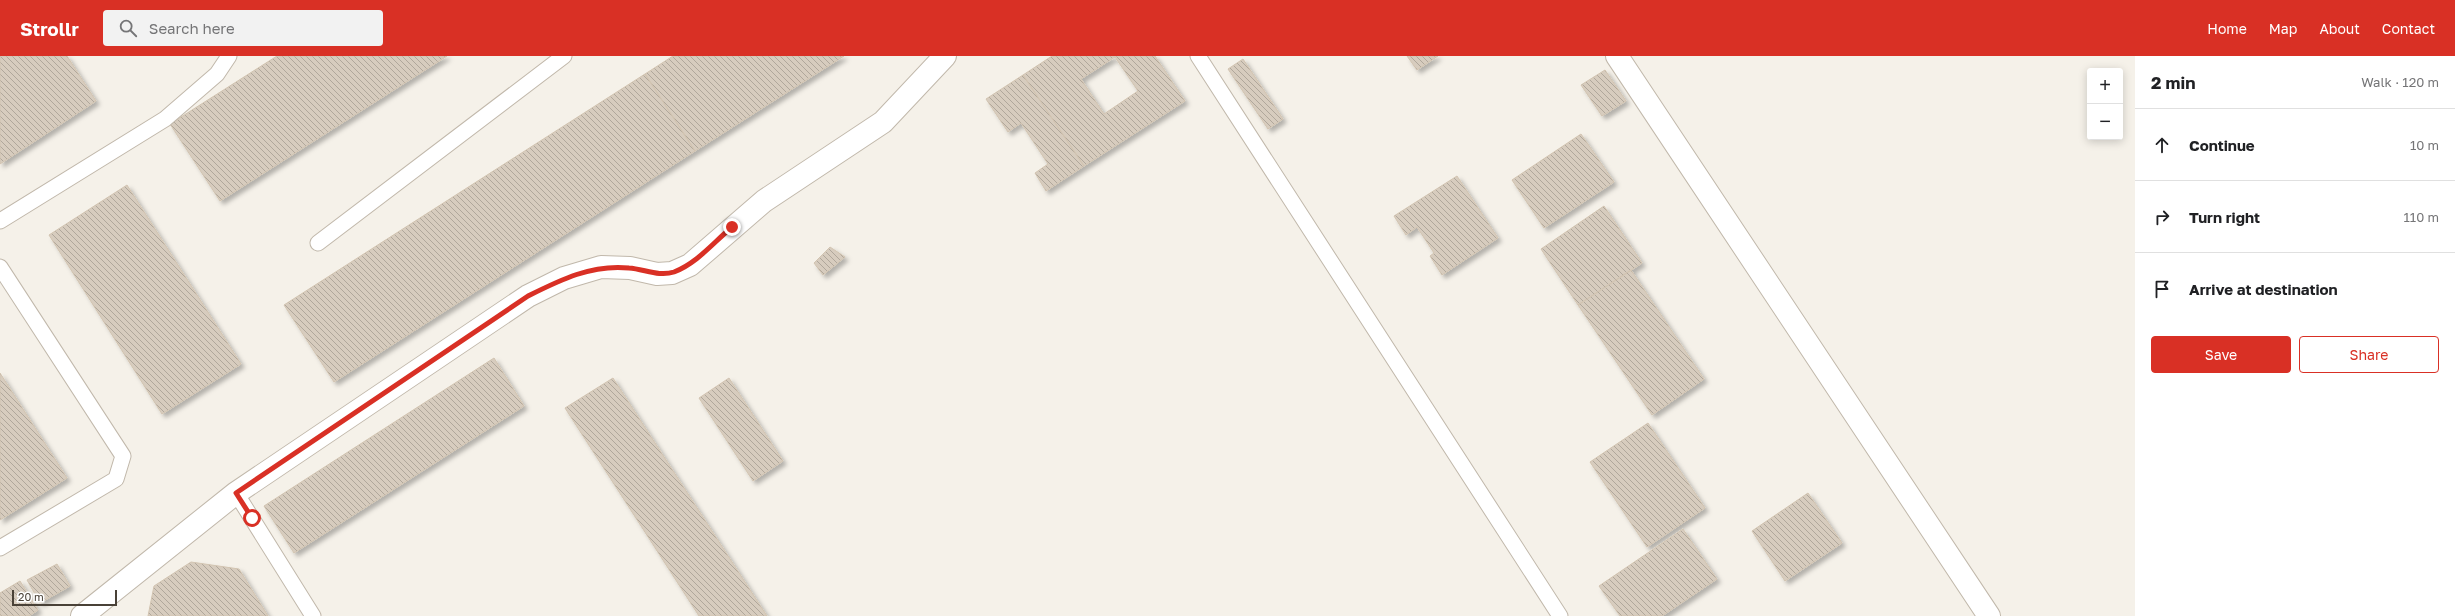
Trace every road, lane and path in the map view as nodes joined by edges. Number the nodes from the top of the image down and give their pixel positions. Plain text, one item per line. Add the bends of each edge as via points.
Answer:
1 (229, 56) edge
2 (564, 56) edge
3 (945, 56) edge
4 (1198, 56) edge
5 (1617, 56) edge
6 (0, 222) edge
7 (318, 243) dead end
8 (0, 267) edge
9 (236, 493) junction
10 (0, 548) edge
11 (82, 616) edge
12 (313, 616) edge
13 (1560, 616) edge
14 (1989, 616) edge

1 - 6 lane via 216,74 165,119
2 - 7 lane
3 - 9 street via 883,122 764,201 690,265 672,272 657,274 630,268 601,267 564,278 528,296
4 - 13 lane
5 - 14 street
8 - 10 lane via 123,456 116,479
9 - 11 street
9 - 12 lane

